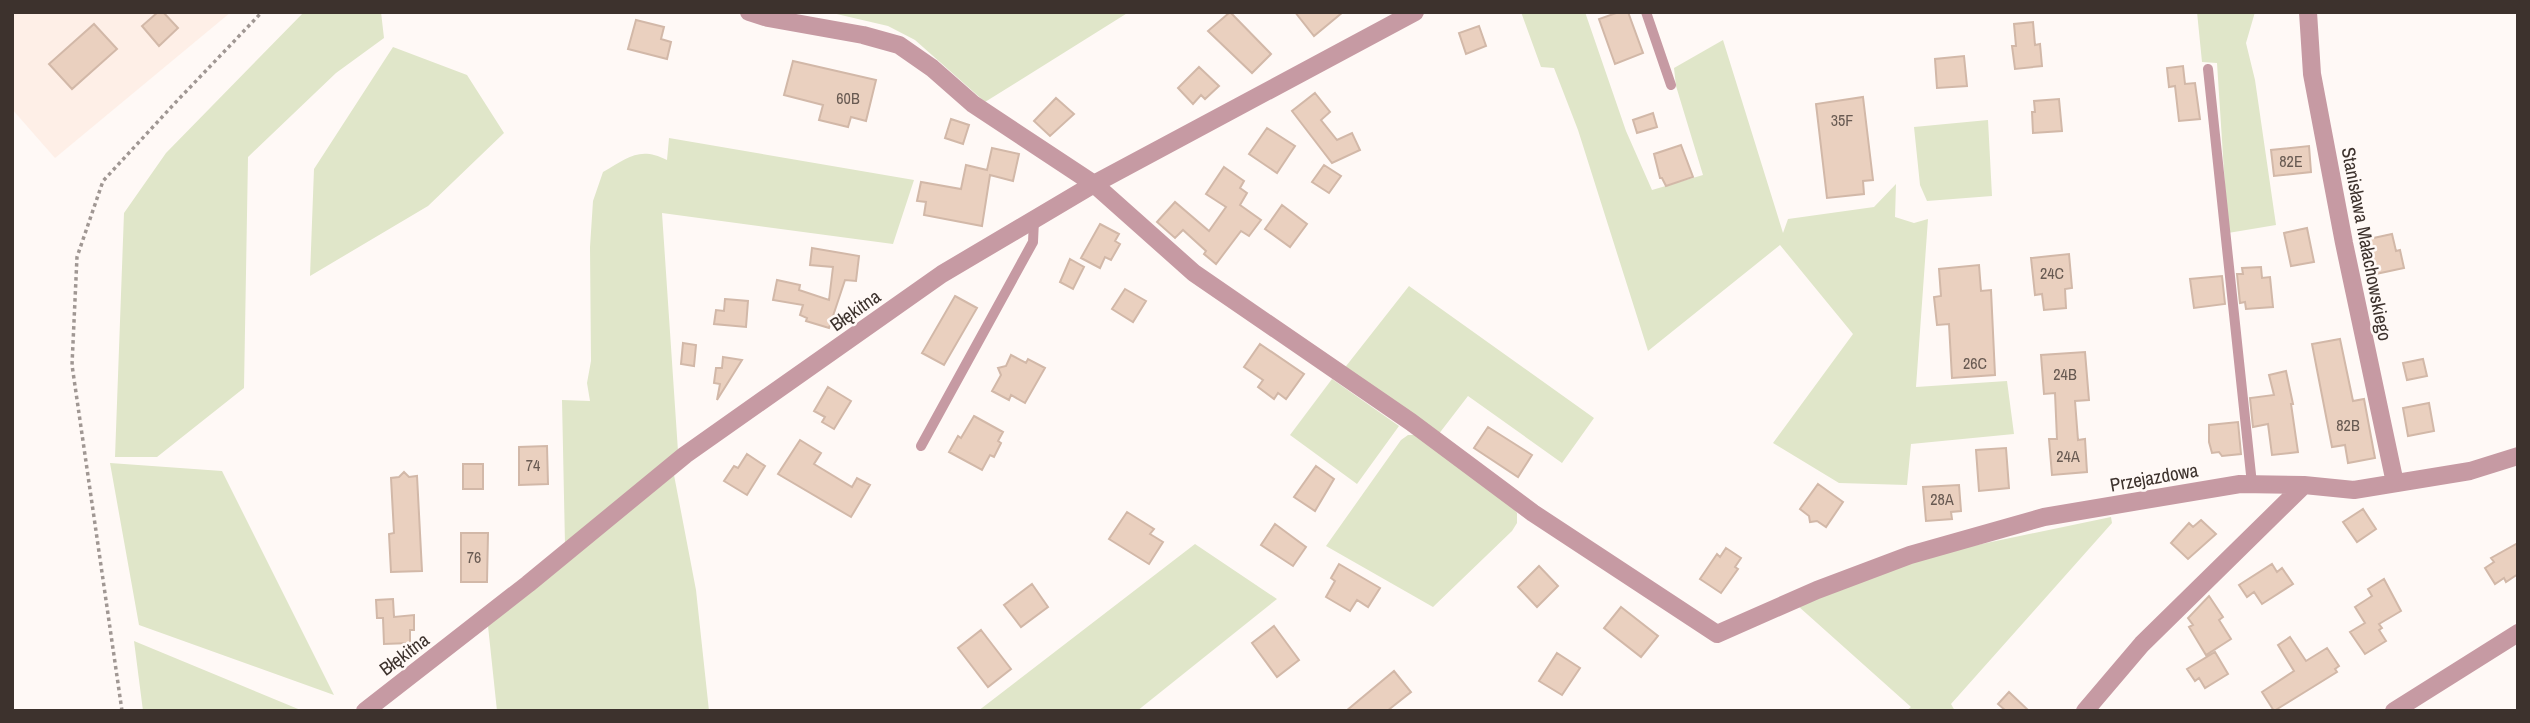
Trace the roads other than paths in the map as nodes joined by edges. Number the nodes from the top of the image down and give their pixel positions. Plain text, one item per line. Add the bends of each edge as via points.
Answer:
1 (749, 12) edge
2 (1415, 12) edge
3 (1646, 12) edge
4 (2308, 12) edge
5 (2208, 69) dead end
6 (1671, 85) dead end
7 (1094, 184) junction
8 (1034, 220) junction
9 (921, 446) dead end
10 (2518, 456) edge
11 (2395, 483) junction
12 (2252, 484) junction
13 (2304, 485) junction
14 (2518, 633) edge
15 (365, 711) edge
16 (2085, 711) edge
17 (2394, 711) edge

1 - 7 street via 899,45 973,104
2 - 7 street, Błękitna
3 - 6 lane
4 - 11 street, Stanisława Małachowskiego via 2312,74 2343,243
5 - 12 lane
7 - 8 street, Błękitna
7 - 12 street, Przejazdowa via 1194,273 1411,422 1533,513 1717,634 1910,555 2044,517
8 - 9 lane via 1033,242
8 - 15 street, Błękitna via 942,274 685,455
10 - 11 street via 2470,471
11 - 13 street via 2354,490
12 - 13 street, Przejazdowa
13 - 16 street via 2142,644
14 - 17 street

